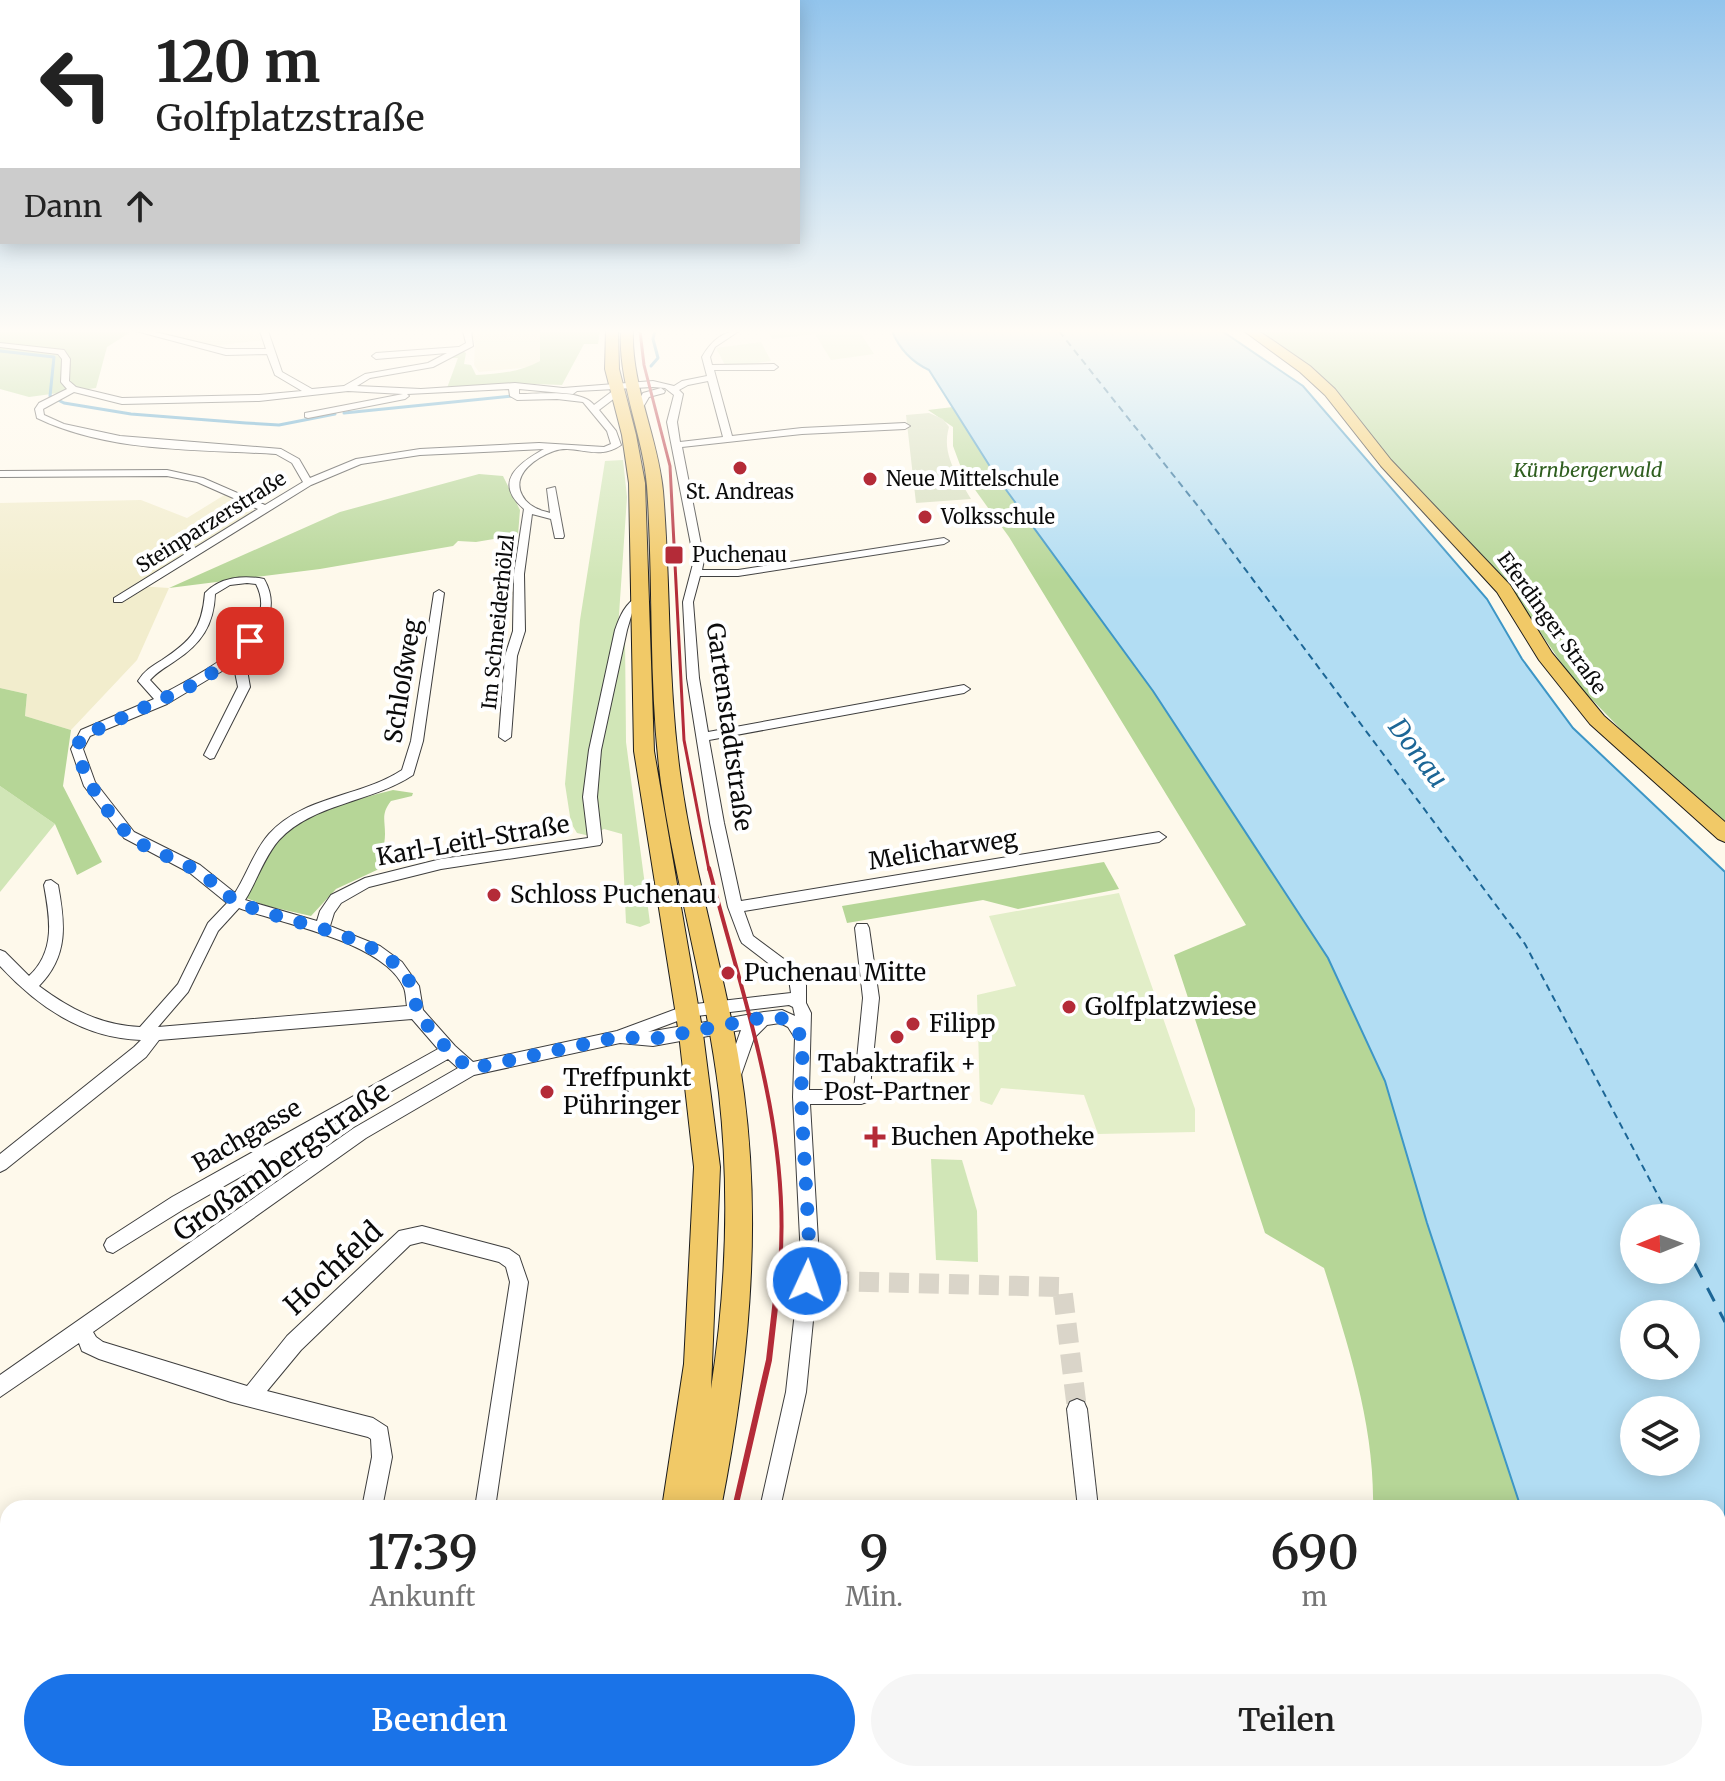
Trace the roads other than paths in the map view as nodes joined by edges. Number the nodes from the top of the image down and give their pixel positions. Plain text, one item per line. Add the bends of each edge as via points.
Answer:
1 (40, 414) edge
2 (312, 414) edge
3 (598, 414) edge
4 (628, 414) edge
5 (637, 414) edge
6 (673, 414) edge
7 (721, 414) edge
8 (1347, 414) edge
9 (308, 415) dead end
10 (905, 426) dead end
11 (611, 431) junction
12 (629, 435) junction
13 (728, 439) junction
14 (676, 445) junction
15 (552, 448) junction
16 (0, 474) edge
17 (308, 483) junction
18 (552, 489) dead end
19 (266, 509) junction
20 (528, 510) junction
21 (556, 516) junction
22 (559, 536) dead end
23 (944, 541) dead end
24 (697, 573) junction
25 (439, 593) dead end
26 (639, 599) junction
27 (118, 600) dead end
28 (227, 663) junction
29 (964, 689) dead end
30 (163, 701) junction
31 (505, 737) dead end
32 (701, 737) junction
33 (210, 755) dead end
34 (1725, 834) edge
35 (1159, 837) dead end
36 (51, 885) dead end
37 (236, 902) junction
38 (735, 907) junction
39 (862, 928) dead end
40 (322, 929) junction
41 (0, 956) edge
42 (29, 986) junction
43 (798, 1003) junction
44 (416, 1012) junction
45 (766, 1017) junction
46 (703, 1020) junction
47 (149, 1034) junction
48 (618, 1037) junction
49 (803, 1039) junction
50 (449, 1051) junction
51 (470, 1069) junction
52 (729, 1087) junction
53 (801, 1097) junction
54 (0, 1164) edge
55 (113, 1245) dead end
56 (807, 1281) junction
57 (829, 1281) tunnel mouth
58 (83, 1331) junction
59 (0, 1387) edge
60 (251, 1396) junction
61 (1077, 1409) tunnel mouth
62 (374, 1500) edge
63 (486, 1500) edge
64 (679, 1500) edge
65 (706, 1500) edge
66 (772, 1500) edge
67 (1087, 1500) edge

1 - 17 street via 75,431 285,453
2 - 9 street
3 - 11 street
4 - 12 main road
5 - 46 main road via 646,433 656,507 670,777
6 - 14 street, Gartenstadtstraße
7 - 13 street
8 - 34 main road, Eferdinger Straße via 1497,580 1545,656 1597,720
10 - 13 street
11 - 12 street
11 - 15 street, Steinparzerstraße via 616,445 608,450
12 - 26 main road via 639,507
13 - 14 street
14 - 24 street, Gartenstadtstraße via 699,554
15 - 17 street, Steinparzerstraße via 387,455
15 - 20 street, Im Schneiderhölzl via 518,471 519,497
16 - 19 street via 167,473 200,480
17 - 19 street, Steinparzerstraße
18 - 21 street
19 - 27 street, Steinparzerstraße
20 - 21 street, Im Schneiderhölzl
20 - 31 street, Im Schneiderhölzl
21 - 22 street
23 - 24 street via 738,573
24 - 32 street, Gartenstadtstraße via 688,602
25 - 37 street, Schloßweg via 408,772 384,786 331,802 275,835
26 - 40 street, Karl-Leitl-Straße via 621,630 595,750 590,797 595,842 441,864 365,883 336,899
26 - 46 main road via 646,764
28 - 30 street
28 - 30 street via 250,641 263,617 266,601 260,581 215,586 200,636 144,681
28 - 33 street via 241,670 244,687
29 - 32 street
30 - 37 street via 81,737 77,749 89,783 129,835 195,869
32 - 38 street, Gartenstadtstraße
35 - 38 street, Melicharweg
36 - 42 street via 59,941
37 - 40 street
37 - 47 street via 213,927 183,988
38 - 43 street, Gartenstadtstraße via 750,943 795,975
39 - 53 street via 871,998 861,1097
40 - 44 street via 400,967 416,997
41 - 42 street
42 - 47 street via 81,1023
43 - 46 street via 787,999
43 - 49 street, Gartenstadtstraße
44 - 47 street
44 - 50 street
45 - 46 street
45 - 49 street via 788,1019
45 - 52 street via 747,1034
46 - 48 street, Großambergstraße
46 - 48 street, Großambergstraße via 653,1039
46 - 52 main road
46 - 64 main road via 707,1217 699,1364
47 - 54 street via 140,1052
48 - 51 street, Großambergstraße
49 - 53 street, Gartenstadtstraße
50 - 51 street
50 - 55 street, Bachgasse
51 - 58 street, Großambergstraße via 360,1133
52 - 65 main road via 741,1213 727,1390
53 - 56 street, Gartenstadtstraße
56 - 57 street
56 - 66 street, Gartenstadtstraße via 796,1392
58 - 59 street, Großambergstraße
58 - 60 street via 99,1350
60 - 62 street via 373,1428 380,1434 382,1457
60 - 63 street, Hochfeld via 294,1343 405,1237 422,1234 503,1255 513,1262 519,1282
61 - 67 street

